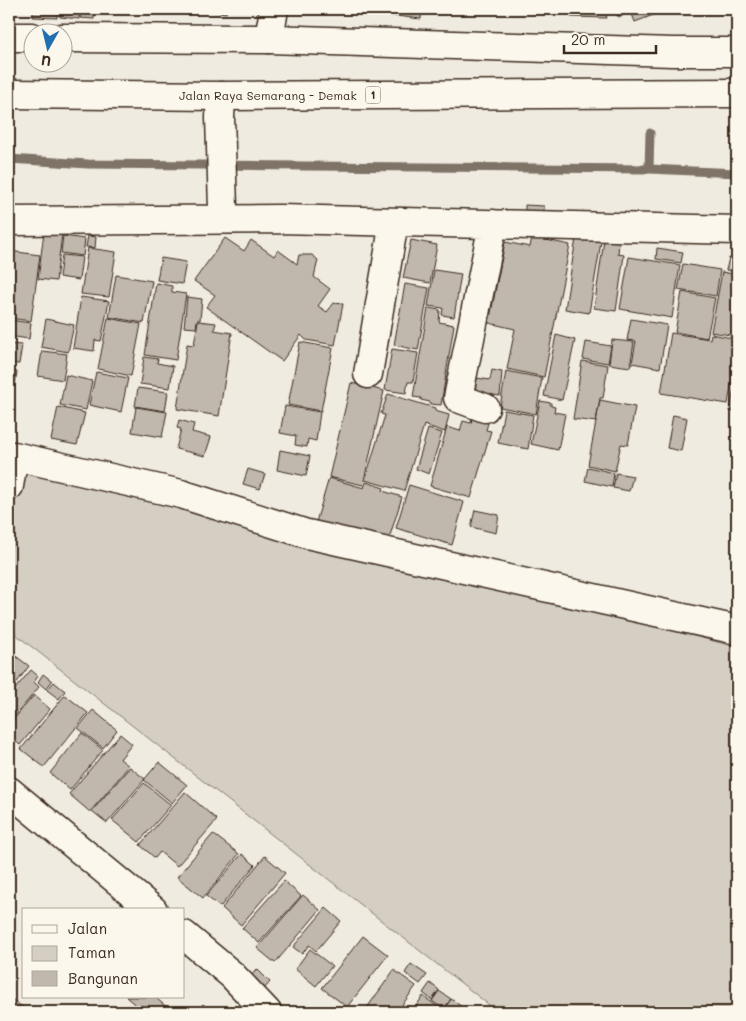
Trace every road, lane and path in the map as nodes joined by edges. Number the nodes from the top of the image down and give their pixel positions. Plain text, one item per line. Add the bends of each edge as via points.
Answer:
1 (274, 9) edge
2 (9, 37) edge
3 (22, 38) edge
4 (72, 38) edge
5 (269, 40) junction
6 (737, 52) edge
7 (737, 93) edge
8 (9, 94) edge
9 (221, 107) junction
10 (224, 213) junction
11 (9, 221) edge
12 (394, 222) junction
13 (494, 224) junction
14 (737, 230) edge
15 (368, 374) dead end
16 (485, 408) dead end
17 (9, 486) edge
18 (737, 630) edge
19 (9, 791) edge
20 (151, 908) edge
21 (185, 936) edge
22 (267, 1012) edge

1 - 5 main road
2 - 3 main road
4 - 5 main road
5 - 6 main road
7 - 9 main road, Jalan Raya Semarang - Demak / 1
8 - 9 main road, Jalan Raya Semarang - Demak / 1
9 - 10 main road
10 - 11 main road
10 - 12 main road
12 - 13 main road
12 - 15 main road
13 - 14 main road
13 - 16 main road via 458,398
17 - 18 main road via 14,456 181,494 308,534
19 - 20 main road
21 - 22 main road via 232,975

